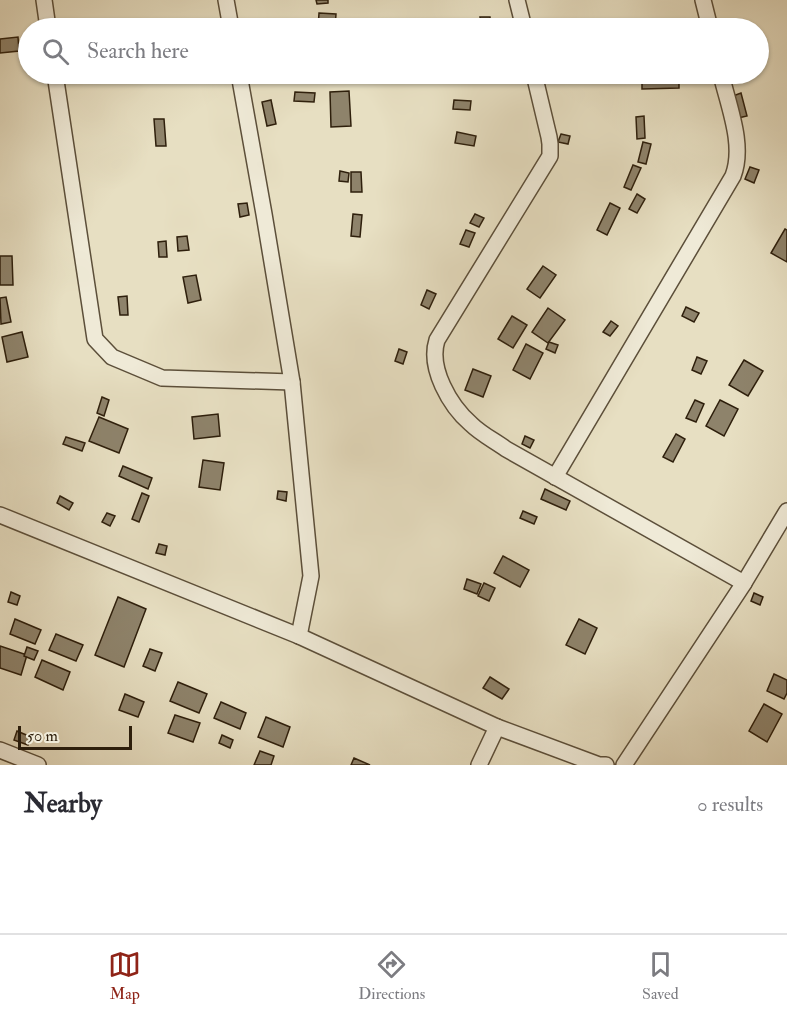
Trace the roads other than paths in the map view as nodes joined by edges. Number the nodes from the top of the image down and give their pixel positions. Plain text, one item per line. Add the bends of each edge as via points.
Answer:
1 (44, 0) edge
2 (226, 0) edge
3 (517, 0) edge
4 (703, 0) edge
5 (47, 18) edge
6 (229, 18) edge
7 (522, 18) edge
8 (708, 18) edge
9 (57, 84) edge
10 (241, 84) edge
11 (536, 84) edge
12 (723, 84) edge
13 (292, 382) junction
14 (555, 477) junction
15 (787, 511) edge
16 (0, 515) edge
17 (744, 583) junction
18 (299, 636) junction
19 (497, 727) junction
20 (0, 750) edge
21 (38, 765) edge
22 (479, 765) edge
23 (606, 765) edge
24 (624, 765) edge

1 - 5 street
2 - 6 street
3 - 7 street
4 - 8 street
9 - 13 street via 95,339 112,357 162,378
10 - 13 street
11 - 14 street via 550,156 437,340 434,352 441,382 460,414 506,449
12 - 14 street via 736,135 733,176
13 - 18 street via 311,576
14 - 17 street
15 - 17 street
16 - 18 street
17 - 24 street
18 - 19 street
19 - 22 street
19 - 23 street
20 - 21 street

